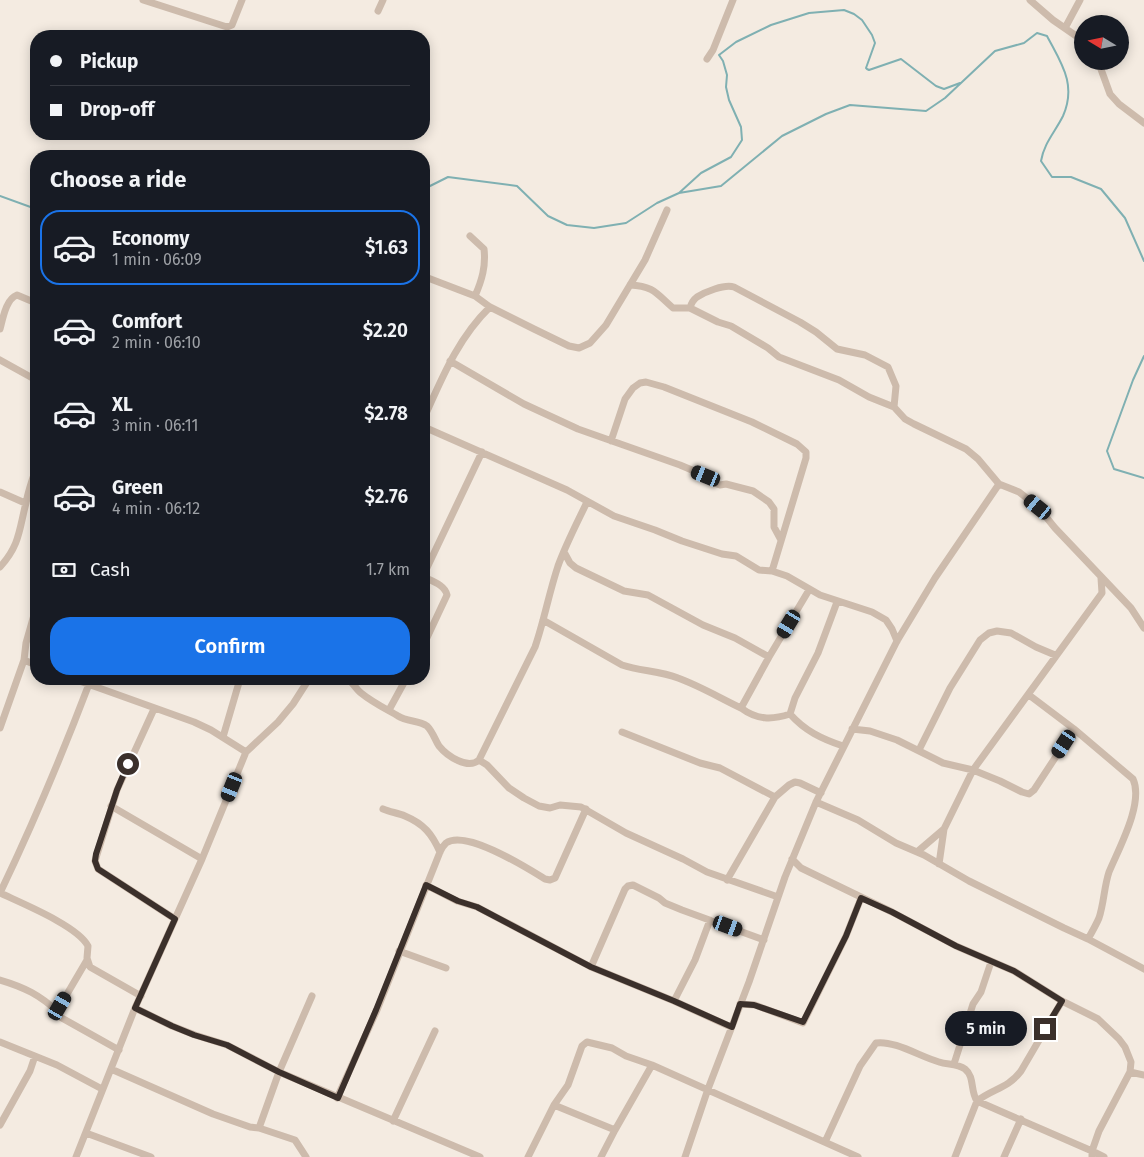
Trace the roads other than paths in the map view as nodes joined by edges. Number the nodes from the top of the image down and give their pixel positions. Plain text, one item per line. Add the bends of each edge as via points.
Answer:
1 (143, 0) edge
2 (242, 0) edge
3 (383, 0) edge
4 (732, 0) edge
5 (1030, 0) edge
6 (1080, 0) edge
7 (378, 11) dead end
8 (1065, 28) junction
9 (1074, 34) edge
10 (707, 59) dead end
11 (1101, 70) edge
12 (1144, 124) edge
13 (667, 210) dead end
14 (470, 236) dead end
15 (430, 278) edge
16 (630, 285) junction
17 (475, 296) junction
18 (30, 301) edge
19 (490, 307) junction
20 (690, 308) junction
21 (0, 328) edge
22 (0, 360) edge
23 (450, 361) junction
24 (30, 377) edge
25 (430, 405) edge
26 (894, 407) junction
27 (430, 430) edge
28 (611, 441) junction
29 (482, 452) junction
30 (999, 484) junction
31 (30, 489) edge
32 (0, 492) edge
33 (587, 502) junction
34 (26, 503) junction
35 (781, 540) junction
36 (564, 552) junction
37 (430, 562) edge
38 (0, 567) edge
39 (772, 571) junction
40 (1101, 578) junction
41 (430, 579) edge
42 (809, 590) junction
43 (1114, 591) junction
44 (1102, 593) junction
45 (837, 602) junction
46 (543, 620) junction
47 (1144, 628) edge
48 (30, 629) edge
49 (430, 631) edge
50 (897, 641) junction
51 (1055, 655) junction
52 (769, 657) junction
53 (24, 660) junction
54 (30, 662) edge
55 (89, 685) edge
56 (92, 685) edge
57 (238, 685) edge
58 (305, 685) edge
59 (353, 685) edge
60 (403, 685) edge
61 (1029, 695) junction
62 (741, 708) junction
63 (154, 709) junction
64 (389, 710) junction
65 (790, 714) junction
66 (0, 728) edge
67 (852, 729) junction
68 (1074, 729) junction
69 (622, 732) dead end
70 (223, 738) junction
71 (843, 746) junction
72 (920, 750) junction
73 (246, 752) junction
74 (479, 760) junction
75 (973, 770) junction
76 (821, 792) junction
77 (775, 797) junction
78 (816, 802) junction
79 (111, 806) junction
80 (382, 809) dead end
81 (586, 809) junction
82 (944, 829) junction
83 (440, 852) junction
84 (917, 852) junction
85 (202, 859) junction
86 (792, 859) junction
87 (939, 864) junction
88 (727, 880) junction
89 (426, 885) junction
90 (0, 893) edge
91 (778, 897) junction
92 (861, 898) junction
93 (175, 919) junction
94 (710, 920) junction
95 (1088, 939) junction
96 (764, 940) junction
97 (399, 951) junction
98 (87, 960) junction
99 (991, 962) junction
100 (591, 967) junction
101 (446, 968) dead end
102 (1144, 969) edge
103 (0, 980) edge
104 (141, 996) junction
105 (312, 996) dead end
106 (674, 1001) junction
107 (1062, 1001) junction
108 (740, 1004) junction
109 (135, 1008) junction
110 (58, 1012) junction
111 (732, 1027) junction
112 (436, 1031) dead end
113 (0, 1042) edge
114 (119, 1050) junction
115 (35, 1056) junction
116 (954, 1064) junction
117 (652, 1065) junction
118 (111, 1069) junction
119 (279, 1072) junction
120 (1130, 1072) junction
121 (1144, 1075) edge
122 (102, 1089) junction
123 (708, 1089) junction
124 (338, 1098) junction
125 (978, 1101) junction
126 (554, 1105) junction
127 (1020, 1119) junction
128 (393, 1121) junction
129 (0, 1125) edge
130 (259, 1128) junction
131 (615, 1130) junction
132 (86, 1133) junction
133 (825, 1142) junction
134 (1092, 1154) edge
135 (76, 1157) edge
136 (151, 1157) edge
137 (306, 1157) edge
138 (480, 1157) edge
139 (528, 1157) edge
140 (601, 1157) edge
141 (685, 1157) edge
142 (858, 1157) edge
143 (955, 1157) edge
144 (1004, 1157) edge
145 (1104, 1157) edge

1 - 2 street via 226,27 232,25
3 - 7 street
4 - 10 street via 714,50
5 - 8 street
6 - 8 street
8 - 9 street
11 - 12 street via 1110,94
13 - 16 street via 646,260
14 - 17 street via 484,249 485,260
15 - 17 street
16 - 19 street via 606,325 590,343 579,348
16 - 20 street via 652,288 672,308
17 - 19 street
18 - 21 street via 13,296
19 - 23 street via 475,322
20 - 26 street via 731,326 779,357 839,380
20 - 26 street via 696,298 722,286 734,287 808,327 836,349 865,355 888,367 896,386
22 - 24 street
23 - 25 street
23 - 28 street via 524,404 578,430
26 - 30 street via 905,419 966,449
27 - 29 street
28 - 35 street via 706,476 711,482 753,491 774,509 774,527
28 - 35 street via 625,399 633,388 646,382 752,422 797,444 806,452 806,458
29 - 33 street
29 - 37 street
30 - 40 street via 1019,492 1038,507
30 - 50 street
31 - 34 street
32 - 34 street
33 - 36 street
33 - 39 street via 614,516 682,541 736,556 759,570
34 - 38 street via 16,544
35 - 39 street
36 - 46 street
36 - 52 street via 576,568 624,591 648,595
39 - 42 street
40 - 43 street
40 - 44 street
41 - 49 street via 446,590 447,595
42 - 45 street
42 - 52 street
43 - 44 street
43 - 47 street
44 - 51 street
45 - 50 street via 872,612 886,620
45 - 65 street via 818,653 794,698
46 - 62 street via 622,665 679,678
46 - 74 street via 535,648
48 - 53 street
50 - 67 street
51 - 61 street
51 - 72 street via 1011,633 988,633 980,640 950,688
52 - 62 street
53 - 54 street
53 - 66 street
55 - 90 street via 30,830
56 - 63 street
57 - 70 street
58 - 73 street via 278,722
59 - 64 street
60 - 64 street
61 - 68 street
61 - 75 street
62 - 65 street via 768,719
63 - 70 street via 194,722
63 - 79 street
64 - 74 street via 426,726 439,746 454,758 469,764 476,764
65 - 71 street via 818,737
67 - 71 street
67 - 72 street via 870,731
68 - 75 street via 1029,794
68 - 95 street via 1133,779 1140,790 1132,828 1110,870 1099,918
69 - 77 street via 720,768
70 - 73 street
71 - 76 street
72 - 75 street via 943,763
73 - 85 street
74 - 81 street via 509,788 539,806
75 - 82 street
76 - 77 street via 795,782
76 - 78 street
77 - 88 street
78 - 84 street via 858,820
78 - 86 street
79 - 85 street
79 - 93 street via 96,854 98,869
80 - 83 street via 415,821 431,833
81 - 83 street via 555,878 550,880 512,858 468,841 446,843
81 - 88 street via 626,833
82 - 84 street
82 - 87 street
83 - 89 street
84 - 87 street
85 - 93 street
86 - 91 street
86 - 92 street via 802,868
87 - 95 street
88 - 91 street
89 - 97 street
89 - 100 street via 477,907
90 - 98 street via 81,936 88,946
91 - 96 street
92 - 99 street
92 - 108 street via 846,936 803,1022 754,1005
93 - 104 street
94 - 96 street
94 - 100 street via 665,903 633,885 628,886
94 - 106 street via 695,960
95 - 102 street
96 - 108 street
97 - 101 street
97 - 124 street
98 - 104 street via 90,967
98 - 110 street
99 - 107 street via 1014,971
99 - 116 street via 981,992 973,1004
100 - 106 street
103 - 110 street via 17,984 43,998
104 - 109 street
105 - 119 street
106 - 111 street
107 - 120 street via 1098,1019 1119,1038 1131,1062
107 - 125 street via 1021,1071 1010,1083
108 - 111 street
109 - 114 street
109 - 119 street via 194,1035 227,1045
110 - 114 street via 60,1017
111 - 123 street
112 - 128 street
113 - 115 street
114 - 118 street
115 - 122 street
115 - 129 street
116 - 125 street via 971,1076 973,1093
116 - 133 street via 942,1063 890,1044 876,1044 860,1066
117 - 123 street
117 - 126 street via 588,1042 582,1046 568,1085
117 - 131 street
118 - 122 street
118 - 130 street via 213,1114
119 - 124 street
119 - 130 street
120 - 121 street
120 - 134 street
122 - 132 street
123 - 133 street
123 - 141 street
124 - 128 street
125 - 127 street
125 - 143 street
126 - 131 street
126 - 139 street
127 - 134 street
127 - 144 street
128 - 138 street
130 - 137 street via 295,1140
131 - 140 street
132 - 135 street
132 - 136 street
133 - 142 street
134 - 145 street

